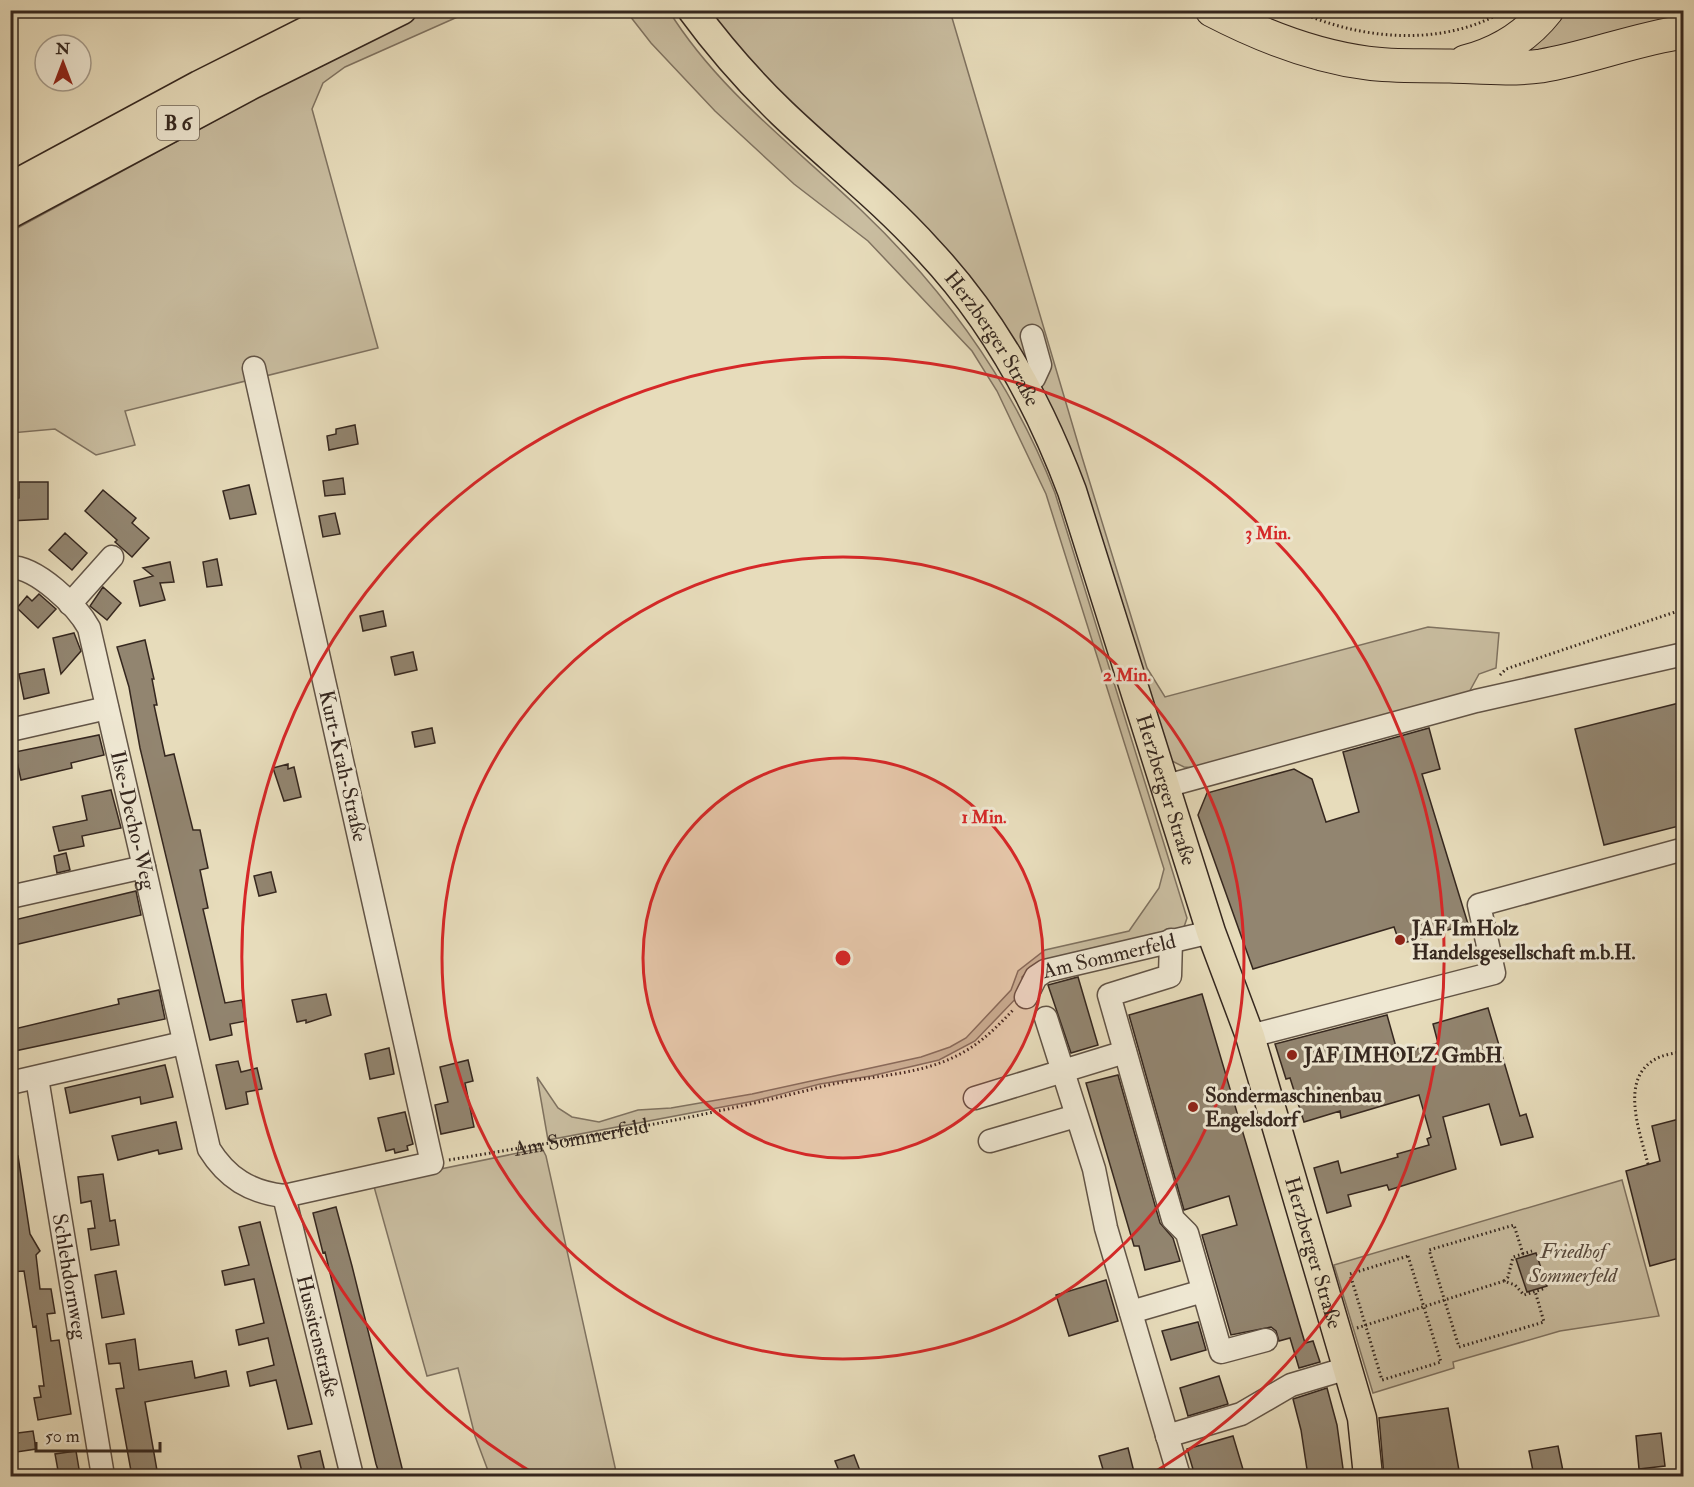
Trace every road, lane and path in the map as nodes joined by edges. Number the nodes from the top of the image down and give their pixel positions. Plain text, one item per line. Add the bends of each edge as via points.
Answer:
1 (348, 10) edge
2 (402, 10) edge
3 (692, 10) edge
4 (1212, 10) edge
5 (1295, 10) edge
6 (1506, 10) edge
7 (1547, 10) edge
8 (1683, 32) edge
9 (1449, 66) junction
10 (10, 187) edge
11 (10, 214) edge
12 (1032, 336) dead end
13 (254, 368) dead end
14 (1025, 386) junction
15 (112, 557) dead end
16 (10, 567) edge
17 (70, 604) junction
18 (1683, 609) edge
19 (1683, 654) edge
20 (1490, 698) junction
21 (107, 708) junction
22 (10, 730) edge
23 (1166, 786) junction
24 (1683, 849) edge
25 (144, 867) junction
26 (10, 897) edge
27 (1211, 932) junction
28 (1171, 940) junction
29 (1026, 997) joint
30 (1046, 1018) dead end
31 (1250, 1036) junction
32 (183, 1043) junction
33 (1683, 1051) edge
34 (1125, 1052) junction
35 (1062, 1072) junction
36 (37, 1078) junction
37 (10, 1083) edge
38 (975, 1098) dead end
39 (1076, 1116) junction
40 (990, 1141) dead end
41 (432, 1163) junction
42 (1648, 1164) dead end
43 (284, 1196) junction
44 (1532, 1251) dead end
45 (1522, 1254) junction
46 (1503, 1281) junction
47 (1546, 1288) dead end
48 (1203, 1291) junction
49 (1534, 1291) junction
50 (1444, 1300) junction
51 (1424, 1306) junction
52 (1131, 1312) junction
53 (1365, 1325) junction
54 (1338, 1334) junction
55 (1266, 1340) dead end
56 (1348, 1368) junction
57 (1167, 1436) junction
58 (103, 1476) edge
59 (352, 1476) edge
60 (1179, 1476) edge
61 (1368, 1476) edge

1 - 10 main road, B 6
2 - 11 main road, B 6 via 253,84
3 - 14 main road, Herzberger Straße via 755,86 929,251 991,332
4 - 9 highway via 1275,38 1335,57 1368,63
5 - 6 path via 1325,24 1388,36 1453,31 1486,22
7 - 9 highway via 1527,32 1504,48
8 - 9 highway via 1517,69
12 - 14 street via 1040,365
13 - 41 street, Kurt-Krah-Straße
14 - 23 main road, Herzberger Straße via 1072,490
15 - 17 street
16 - 17 street, Ilse-Decho-Weg via 26,569
17 - 21 street, Ilse-Decho-Weg via 89,628
18 - 20 path via 1506,669 1492,683
19 - 20 street
20 - 23 street
21 - 22 street
21 - 25 street, Ilse-Decho-Weg
23 - 27 main road, Herzberger Straße
24 - 31 street via 1479,905 1494,972
25 - 26 street
25 - 32 street, Ilse-Decho-Weg
27 - 28 street, Am Sommerfeld
27 - 31 main road, Herzberger Straße
28 - 29 street, Am Sommerfeld via 1044,971 1036,977
28 - 34 street via 1170,976 1109,995
29 - 41 path, Am Sommerfeld via 991,1033 939,1063 681,1119
30 - 35 street
31 - 54 main road, Herzberger Straße
32 - 36 street
32 - 43 street via 208,1149 230,1176 244,1186
33 - 42 path via 1658,1058 1641,1073 1633,1095
34 - 35 street
34 - 48 street via 1173,1219 1186,1233
35 - 38 street
35 - 39 street
36 - 37 street
36 - 58 street, Schlehdornweg
39 - 40 street
39 - 52 street via 1094,1169 1106,1228
41 - 43 street
43 - 59 street, Hussitenstraße
44 - 45 path
45 - 46 path via 1513,1257 1508,1277
45 - 50 path via 1514,1225 1429,1250
46 - 49 path via 1515,1285 1524,1295
46 - 50 path
47 - 49 path
48 - 52 street
48 - 55 street via 1221,1352
49 - 50 path via 1544,1322 1459,1347
50 - 51 path
51 - 53 path
51 - 53 path via 1408,1256 1350,1274
51 - 53 path via 1440,1362 1382,1380
52 - 57 street
53 - 54 path
54 - 56 main road, Herzberger Straße
56 - 57 street via 1291,1384 1241,1414
56 - 61 main road, Herzberger Straße via 1362,1418
57 - 60 street

